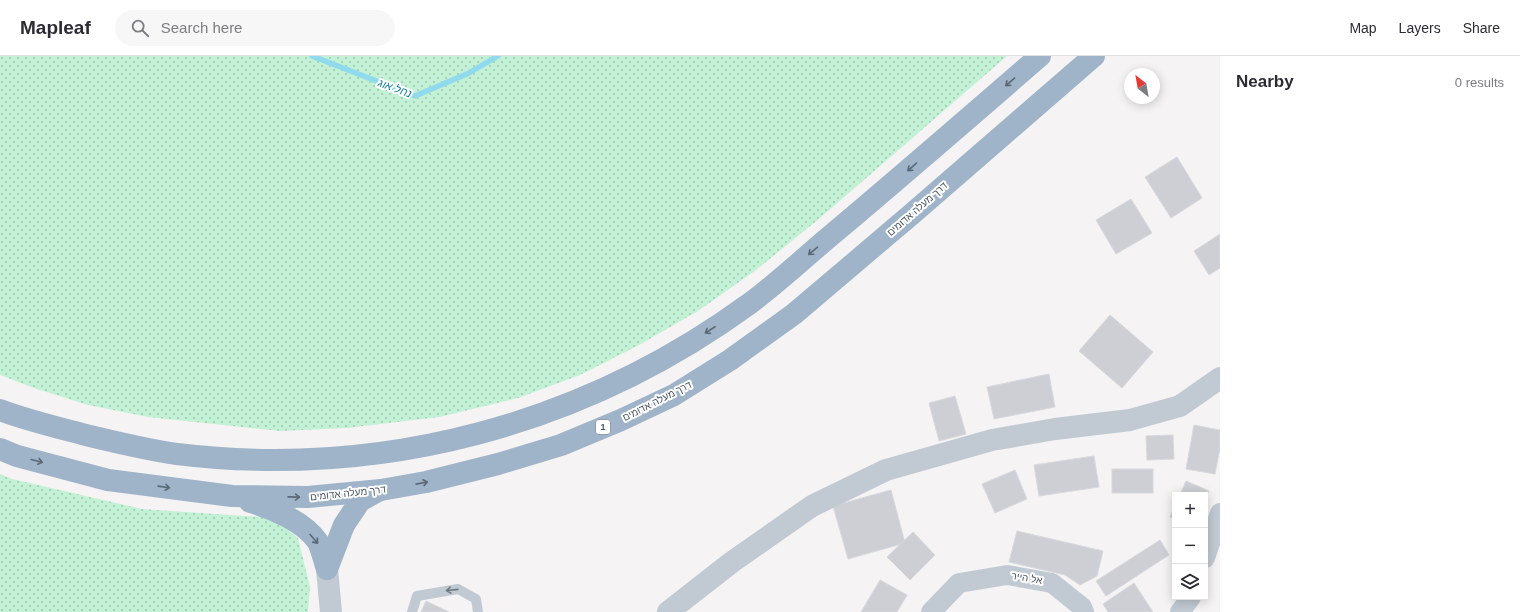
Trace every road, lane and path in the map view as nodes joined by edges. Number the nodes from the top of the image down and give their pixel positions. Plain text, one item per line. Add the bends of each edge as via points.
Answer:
1 (1040, 56) edge
2 (1094, 56) edge
3 (1219, 381) edge
4 (0, 410) edge
5 (0, 449) edge
6 (381, 490) junction
7 (232, 496) junction
8 (1220, 513) edge
9 (1208, 549) edge
10 (327, 569) junction
11 (1189, 600) edge
12 (331, 612) edge
13 (412, 612) edge
14 (478, 612) edge
15 (668, 612) edge
16 (931, 612) edge
17 (1084, 612) edge
18 (1180, 612) edge

1 -> 4 highway via 893,184 750,303 677,351 611,386 552,411 484,433 419,447 354,456 236,459 175,454 118,443
6 -> 2 highway, דרך מעלה אדומים / 1 via 426,482 561,445 674,395 730,360 794,314
3 - 15 street via 1180,406 1130,420 992,440 886,470 812,506 732,562
5 -> 7 highway, דרך מעלה אדומים / 1 via 17,456 108,480
7 -> 6 highway, דרך מעלה אדומים / 1 via 308,497
6 - 10 highway via 360,501 344,525
7 -> 10 highway via 268,507 300,524 318,543
8 - 9 street
10 - 12 street
11 - 18 street
14 -> 13 lane via 476,599 458,589 417,596
16 - 17 street, אל הייר via 959,583 1007,575 1052,583 1082,607

